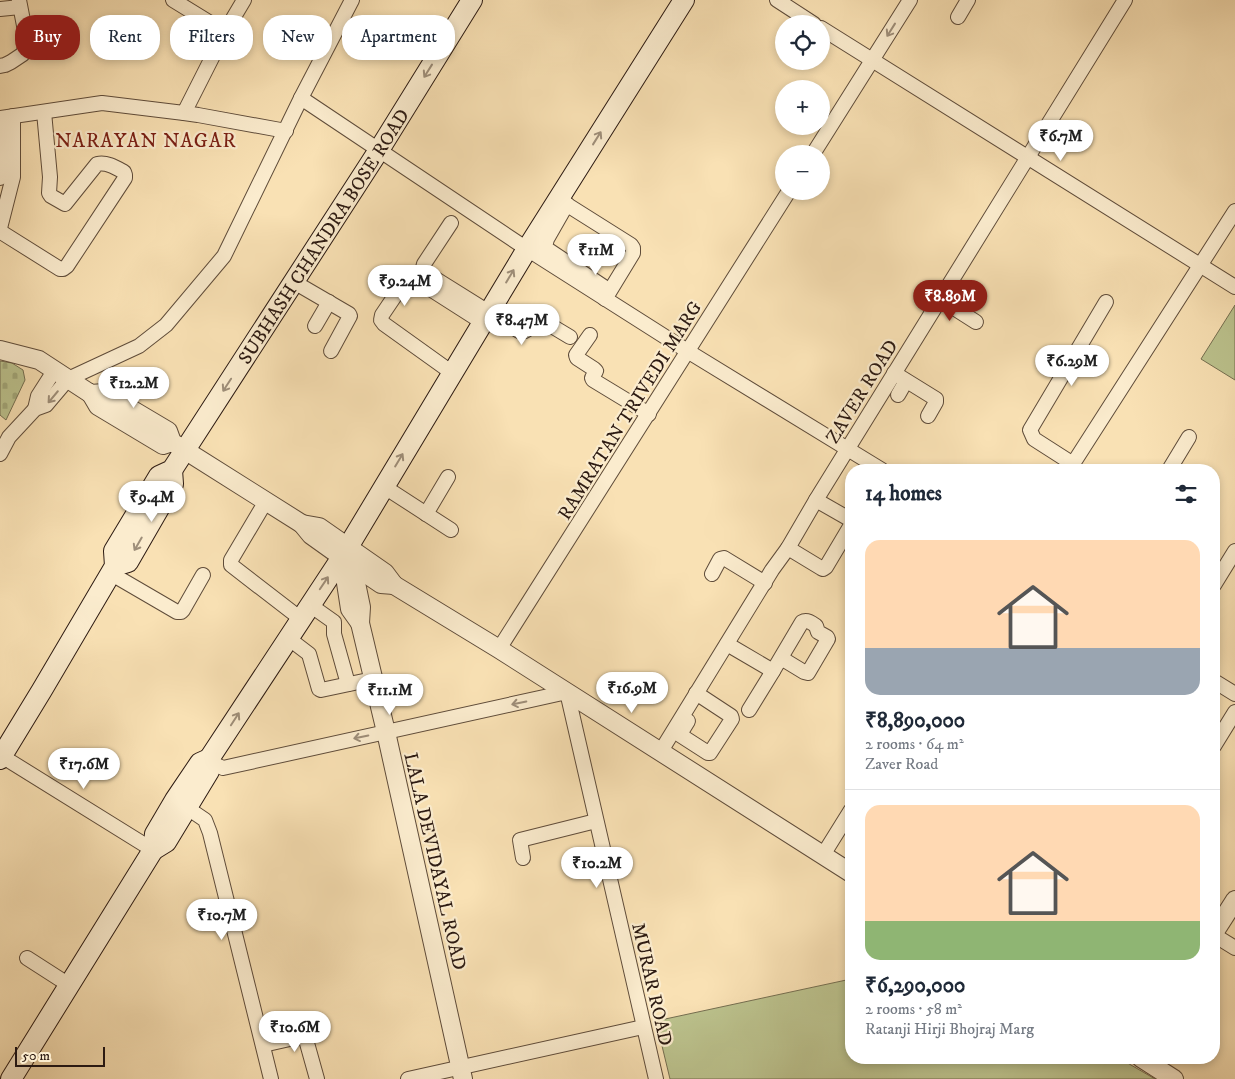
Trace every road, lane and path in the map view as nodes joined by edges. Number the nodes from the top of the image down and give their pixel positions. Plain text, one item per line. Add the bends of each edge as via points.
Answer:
1 (173, 0) edge
2 (244, 0) edge
3 (352, 0) edge
4 (472, 0) edge
5 (684, 0) edge
6 (910, 0) edge
7 (968, 0) edge
8 (1125, 0) edge
9 (786, 2) edge
10 (20, 4) edge
11 (0, 9) edge
12 (197, 15) edge
13 (235, 15) edge
14 (803, 15) edge
15 (958, 18) dead end
16 (830, 34) edge
17 (211, 60) edge
18 (872, 60) junction
19 (0, 66) edge
20 (301, 98) junction
21 (44, 112) junction
22 (184, 113) junction
23 (5, 118) edge
24 (286, 131) junction
25 (819, 145) edge
26 (379, 150) junction
27 (1027, 158) junction
28 (0, 174) edge
29 (0, 178) edge
30 (783, 200) edge
31 (562, 202) junction
32 (1235, 211) edge
33 (451, 223) dead end
34 (0, 229) edge
35 (527, 249) junction
36 (1200, 266) junction
37 (294, 282) junction
38 (1235, 287) edge
39 (607, 295) junction
40 (940, 299) junction
41 (328, 302) junction
42 (1106, 302) dead end
43 (485, 317) junction
44 (976, 322) dead end
45 (315, 326) dead end
46 (590, 335) dead end
47 (570, 337) dead end
48 (0, 350) edge
49 (331, 351) dead end
50 (688, 352) junction
51 (452, 372) junction
52 (894, 373) junction
53 (61, 375) junction
54 (906, 381) junction
55 (898, 394) dead end
56 (649, 414) junction
57 (928, 416) dead end
58 (1189, 437) dead end
59 (179, 446) junction
60 (848, 448) junction
61 (0, 454) edge
62 (873, 464) edge
63 (1067, 464) edge
64 (1073, 464) edge
65 (1173, 464) edge
66 (448, 477) dead end
67 (384, 486) junction
68 (816, 500) junction
69 (266, 501) junction
70 (426, 514) junction
71 (845, 517) edge
72 (451, 530) dead end
73 (845, 535) edge
74 (788, 548) junction
75 (1235, 551) edge
76 (347, 556) junction
77 (112, 570) junction
78 (712, 574) dead end
79 (203, 575) dead end
80 (1220, 575) edge
81 (765, 583) junction
82 (387, 585) junction
83 (305, 612) junction
84 (360, 615) junction
85 (288, 638) junction
86 (726, 644) junction
87 (500, 649) junction
88 (781, 658) dead end
89 (772, 671) junction
90 (373, 679) junction
91 (348, 684) junction
92 (1220, 685) edge
93 (567, 692) junction
94 (1235, 694) edge
95 (700, 696) junction
96 (749, 710) dead end
97 (1235, 712) edge
98 (687, 717) junction
99 (386, 732) junction
100 (1220, 736) edge
101 (661, 751) junction
102 (1, 757) edge
103 (209, 759) junction
104 (181, 803) junction
105 (845, 820) edge
106 (596, 821) junction
107 (152, 850) junction
108 (823, 855) junction
109 (523, 858) dead end
110 (845, 869) edge
111 (1235, 900) edge
112 (1220, 924) edge
113 (1220, 938) edge
114 (1235, 948) edge
115 (27, 958) dead end
116 (69, 985) junction
117 (644, 1027) junction
118 (267, 1044) junction
119 (1150, 1064) edge
120 (462, 1073) edge
121 (275, 1076) edge
122 (11, 1079) edge
123 (317, 1079) edge
124 (408, 1079) edge
125 (656, 1079) edge
126 (1174, 1079) edge

1 - 12 street
2 - 13 street
3 - 20 street
4 -> 26 main road, SUBHASH CHANDRA BOSE ROAD
31 -> 5 main road
6 -> 18 street
7 - 15 street
8 - 27 street, ZAVER ROAD
9 - 14 street
10 - 11 street
10 - 19 street via 27,41 23,54
16 - 18 street
17 - 22 street
18 - 25 street
18 - 27 street
20 - 24 street
20 - 26 street
21 - 22 street via 102,103
21 - 23 street
21 - 34 street via 51,196 65,204 99,163 110,164 124,172 125,178 62,270
22 - 24 street
23 - 28 street
23 - 34 street via 13,177
24 - 53 street via 224,256 166,325 139,346
26 - 35 street
26 - 37 main road, SUBHASH CHANDRA BOSE ROAD
27 - 36 street
27 - 40 street, ZAVER ROAD
28 - 29 street
30 - 50 street, RAMRATAN TRIVEDI MARG
31 - 35 main road
31 - 39 street via 546,239 547,249
31 - 39 street via 634,248
32 - 36 street
33 - 43 street via 424,264 424,270
35 - 39 street
43 -> 35 main road
36 - 38 street
36 - 64 street
37 - 41 street
37 -> 59 main road, SUBHASH CHANDRA BOSE ROAD
39 - 50 street
40 - 44 street
40 - 52 street, ZAVER ROAD
41 - 45 street
41 - 49 street via 350,316
42 - 63 street via 1030,430 1034,439
43 - 47 street via 522,332 541,321
43 - 51 main road
43 - 51 street via 410,276 382,315 384,324
46 - 56 street via 576,355 595,370 593,380
48 - 53 street via 39,360
50 - 56 street, RAMRATAN TRIVEDI MARG
50 - 60 street
67 -> 51 main road
52 - 54 street
52 - 60 street, ZAVER ROAD
53 - 59 street via 90,394 98,406 163,445
53 - 61 street via 46,405 35,410 9,437
54 - 55 street
54 - 57 street via 936,401
56 - 87 street, RAMRATAN TRIVEDI MARG
58 - 65 street
59 - 69 street
59 - 77 main road, SUBHASH CHANDRA BOSE ROAD via 172,470 159,476 116,547
60 - 62 street
60 - 68 street, ZAVER ROAD
66 - 70 street
67 - 70 street
67 - 76 main road
68 - 71 street
68 - 74 street, ZAVER ROAD
69 - 76 street via 302,524 319,527
69 - 83 street via 230,563
70 - 72 street
73 - 74 street via 823,569
74 - 81 street, ZAVER ROAD
75 - 80 street
76 - 82 street via 385,573
83 -> 76 main road
76 - 84 street, LALA DEVIDAYAL ROAD via 350,609
77 - 79 street via 177,612 183,610
77 - 102 main road, SUBHASH CHANDRA BOSE ROAD
78 - 81 street via 720,559 724,558
81 - 86 street, ZAVER ROAD
82 - 84 street via 374,590
82 - 87 street
83 - 85 main road
83 - 91 street via 334,622 334,634
84 - 90 street, LALA DEVIDAYAL ROAD
85 - 91 street via 310,654 318,689
103 -> 85 main road
86 - 89 street
86 - 95 street, ZAVER ROAD
87 - 93 street
88 - 89 street
89 - 96 street
90 - 91 street
90 - 99 street, LALA DEVIDAYAL ROAD
92 - 94 street
93 -> 99 street
93 - 101 street
93 - 106 street, MURAR ROAD
95 - 98 street, ZAVER ROAD
95 - 98 street via 732,718 710,753 687,746 680,734
97 - 100 street
98 - 101 street, ZAVER ROAD
99 -> 103 street via 224,768
99 - 120 street, LALA DEVIDAYAL ROAD
101 - 108 street
102 - 107 street
103 - 104 main road via 200,763
104 - 107 main road via 166,842
104 - 118 street via 205,820 210,833
105 - 108 street
106 - 109 street via 520,840
106 - 117 street, MURAR ROAD
107 - 116 main road
108 - 110 street
111 - 112 street
113 - 114 street
115 - 116 street
116 - 122 main road
117 - 120 street
117 - 125 street, MURAR ROAD
118 - 121 street
118 - 123 street via 305,1036
119 - 126 street
120 - 124 street

